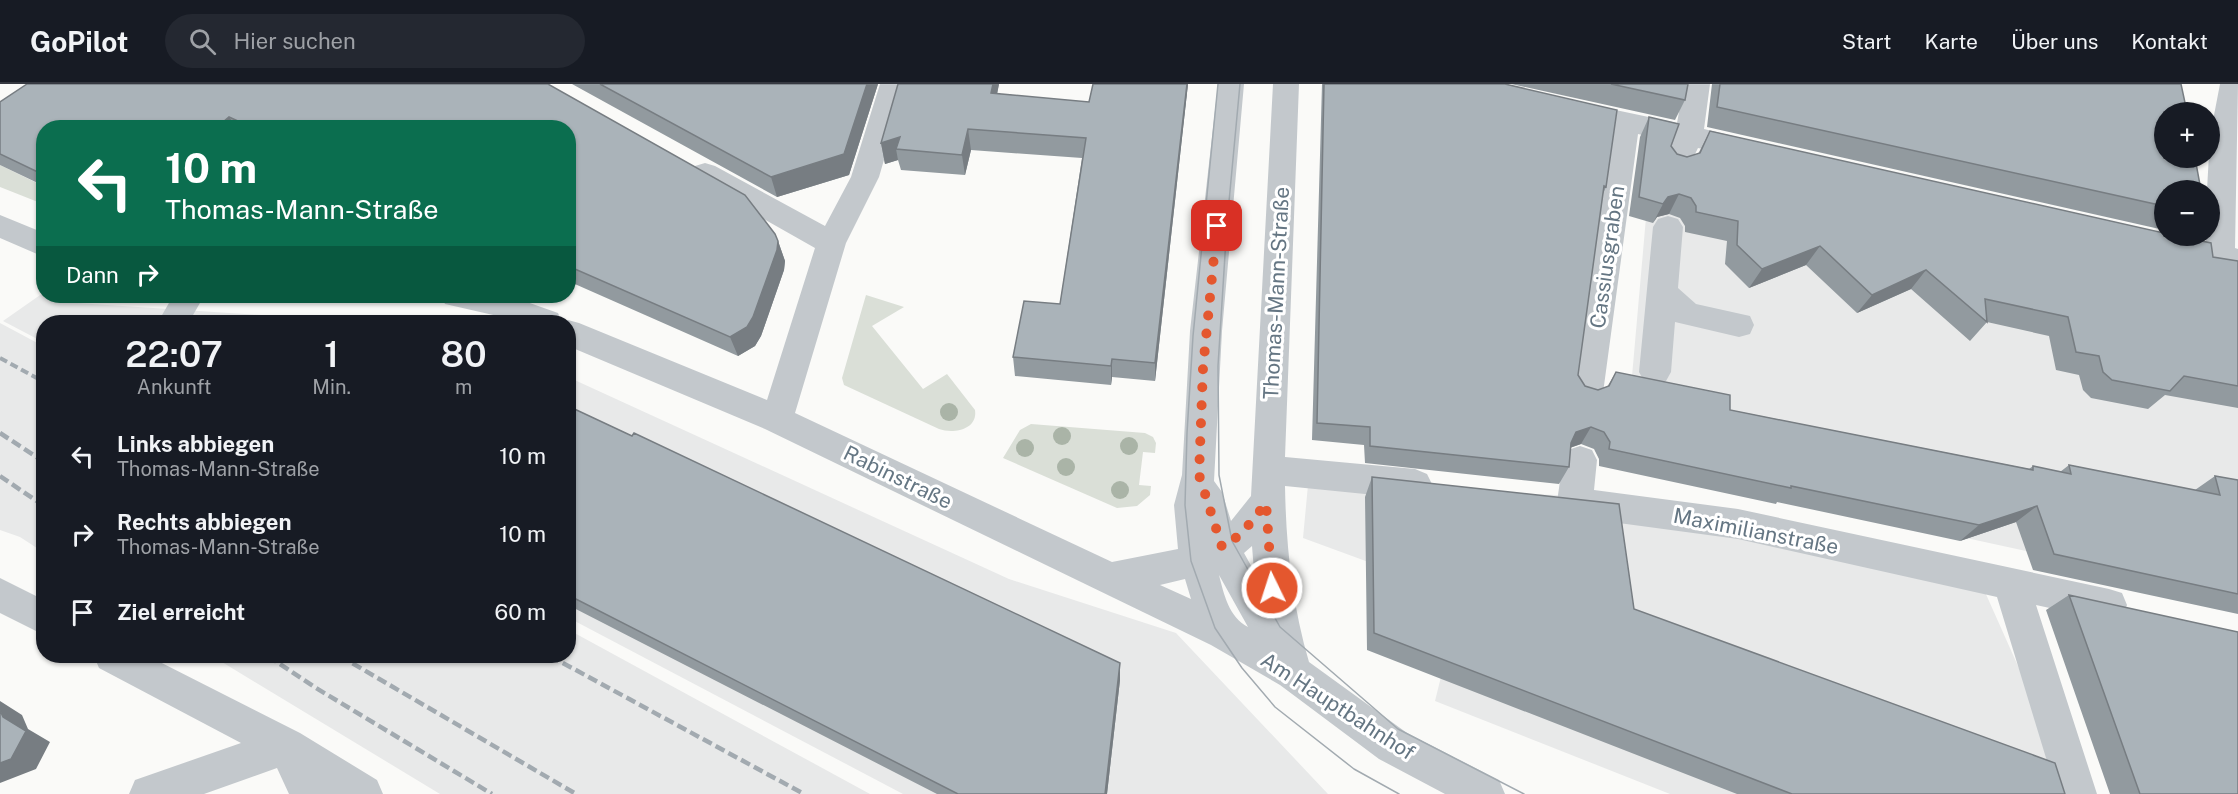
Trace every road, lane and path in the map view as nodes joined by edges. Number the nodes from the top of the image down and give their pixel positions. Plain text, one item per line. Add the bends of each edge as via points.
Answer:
1 (893, 84) edge
2 (1232, 84) edge
3 (1286, 84) edge
4 (1697, 84) edge
5 (2228, 88) edge
6 (1548, 104) edge
7 (1626, 122) junction
8 (1689, 135) junction
9 (1768, 154) edge
10 (679, 158) edge
11 (1677, 165) edge
12 (0, 226) edge
13 (1668, 227) edge
14 (2143, 239) edge
15 (36, 242) edge
16 (831, 243) junction
17 (2229, 258) edge
18 (1662, 292) junction
19 (491, 303) edge
20 (529, 315) edge
21 (1739, 325) dead end
22 (576, 335) edge
23 (1655, 372) dead end
24 (1587, 393) edge
25 (777, 419) junction
26 (1580, 460) edge
27 (1267, 486) junction
28 (1446, 488) edge
29 (1541, 498) edge
30 (1576, 502) junction
31 (1210, 553) junction
32 (1111, 578) junction
33 (2011, 584) junction
34 (0, 594) edge
35 (2136, 611) edge
36 (36, 615) edge
37 (1224, 633) junction
38 (126, 663) edge
39 (1293, 673) junction
40 (286, 746) junction
41 (149, 794) edge
42 (309, 794) edge
43 (363, 794) edge
44 (1485, 794) edge
45 (2077, 794) edge

1 - 16 street via 865,177
2 - 31 street via 1206,331 1199,475
3 - 27 street, Thomas-Mann-Straße
4 - 8 street
5 - 17 street via 2223,138
6 - 7 street
7 - 8 street
7 - 24 street, Cassiusgraben
8 - 9 street
8 - 11 street
10 - 16 street
12 - 15 street
13 - 18 street
14 - 17 street
16 - 25 street
18 - 21 street via 1687,314
18 - 23 street
19 - 20 street
22 - 25 street, Rabinstraße
25 - 32 street, Rabinstraße
26 - 30 street
27 - 28 street
27 - 31 street via 1250,524 1233,541
27 - 39 street, Thomas-Mann-Straße via 1272,588
29 - 30 street, Maximilianstraße
30 - 33 street, Maximilianstraße via 1738,524
31 - 32 street
31 - 37 street via 1207,596
31 - 39 street
32 - 37 street, Rabinstraße
33 - 35 street, Maximilianstraße
33 - 45 street
34 - 36 street
37 - 39 street, Am Hauptbahnhof
38 - 40 street
39 - 44 street, Am Hauptbahnhof via 1393,746
40 - 41 street
40 - 42 street
40 - 43 street

